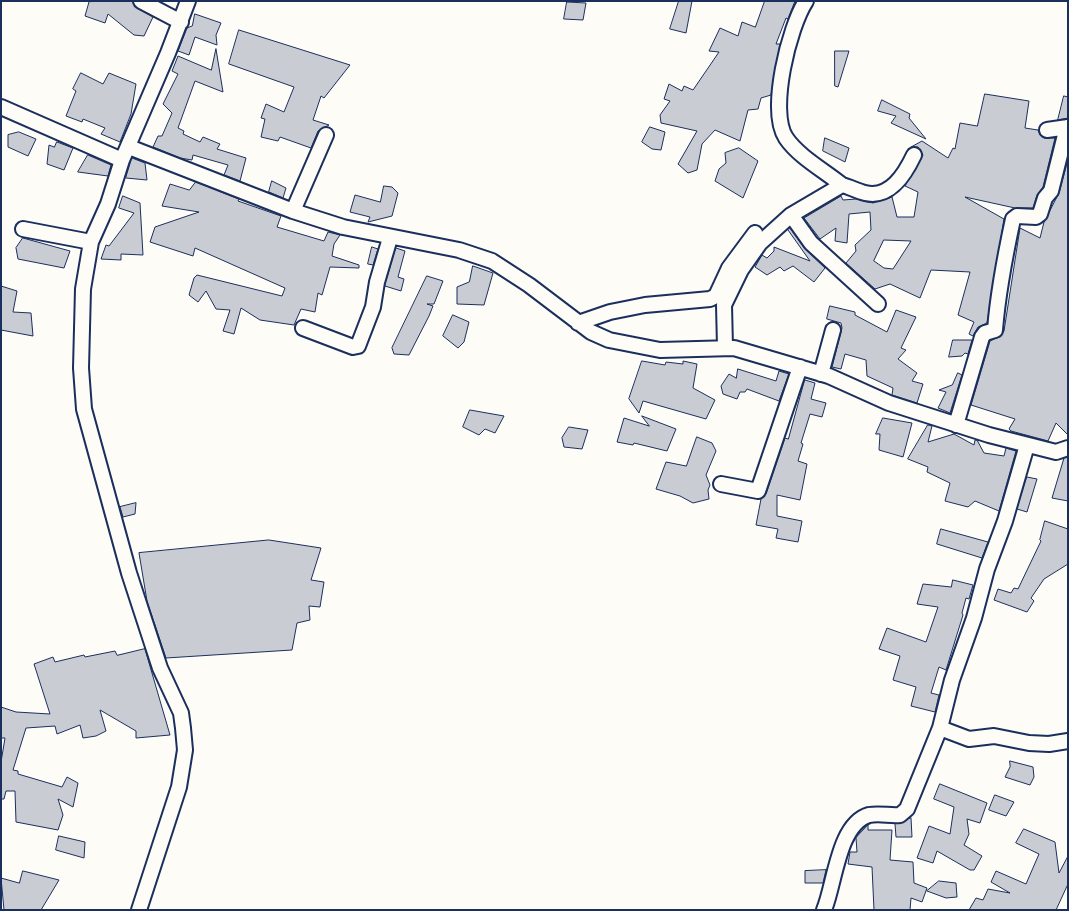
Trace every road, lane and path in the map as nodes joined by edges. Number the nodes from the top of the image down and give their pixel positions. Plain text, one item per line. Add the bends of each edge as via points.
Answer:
1 (141, 1) edge
2 (188, 1) edge
3 (806, 1) edge
4 (181, 22) junction
5 (1, 107) edge
6 (1067, 127) edge
7 (1047, 130) dead end
8 (326, 135) dead end
9 (129, 147) junction
10 (914, 156) dead end
11 (122, 160) junction
12 (842, 185) junction
13 (293, 211) junction
14 (791, 214) junction
15 (23, 228) dead end
16 (755, 234) dead end
17 (390, 238) junction
18 (91, 242) junction
19 (878, 304) dead end
20 (578, 323) junction
21 (303, 328) dead end
22 (834, 330) dead end
23 (725, 347) junction
24 (800, 366) junction
25 (821, 374) junction
26 (956, 425) junction
27 (1027, 445) junction
28 (1068, 448) edge
29 (721, 484) dead end
30 (940, 728) junction
31 (1068, 740) edge
32 (139, 910) edge
33 (824, 910) edge

1 - 4 street
2 - 4 street
3 - 12 street via 794,24 780,86 782,129 798,150
4 - 9 street
5 - 11 street
6 - 7 street
6 - 26 street via 1051,191 1040,214 1036,218 1017,216 1013,219 1001,272 994,330 982,338
8 - 13 street
9 - 11 street
9 - 13 street
10 - 12 street via 902,177 884,191 866,193
11 - 18 street
12 - 14 street
13 - 17 street
14 - 19 street via 811,243
14 - 23 street via 766,235 741,270 723,309
15 - 18 street
16 - 20 street via 729,268 716,296 636,307
17 - 20 street via 459,250 492,261
17 - 21 street via 373,307 358,346 353,347
18 - 32 street via 84,289 80,368 82,401 129,573 160,668 181,713 184,737 184,763 179,787
20 - 23 street via 609,340 642,348
22 - 25 street
23 - 24 street
24 - 25 street
24 - 29 street via 758,491
25 - 26 street via 889,403
26 - 27 street
27 - 28 street via 1056,452
27 - 30 street via 952,680
30 - 31 street via 969,739 994,736 1049,744
30 - 33 street via 904,814 870,815 854,826 840,853

